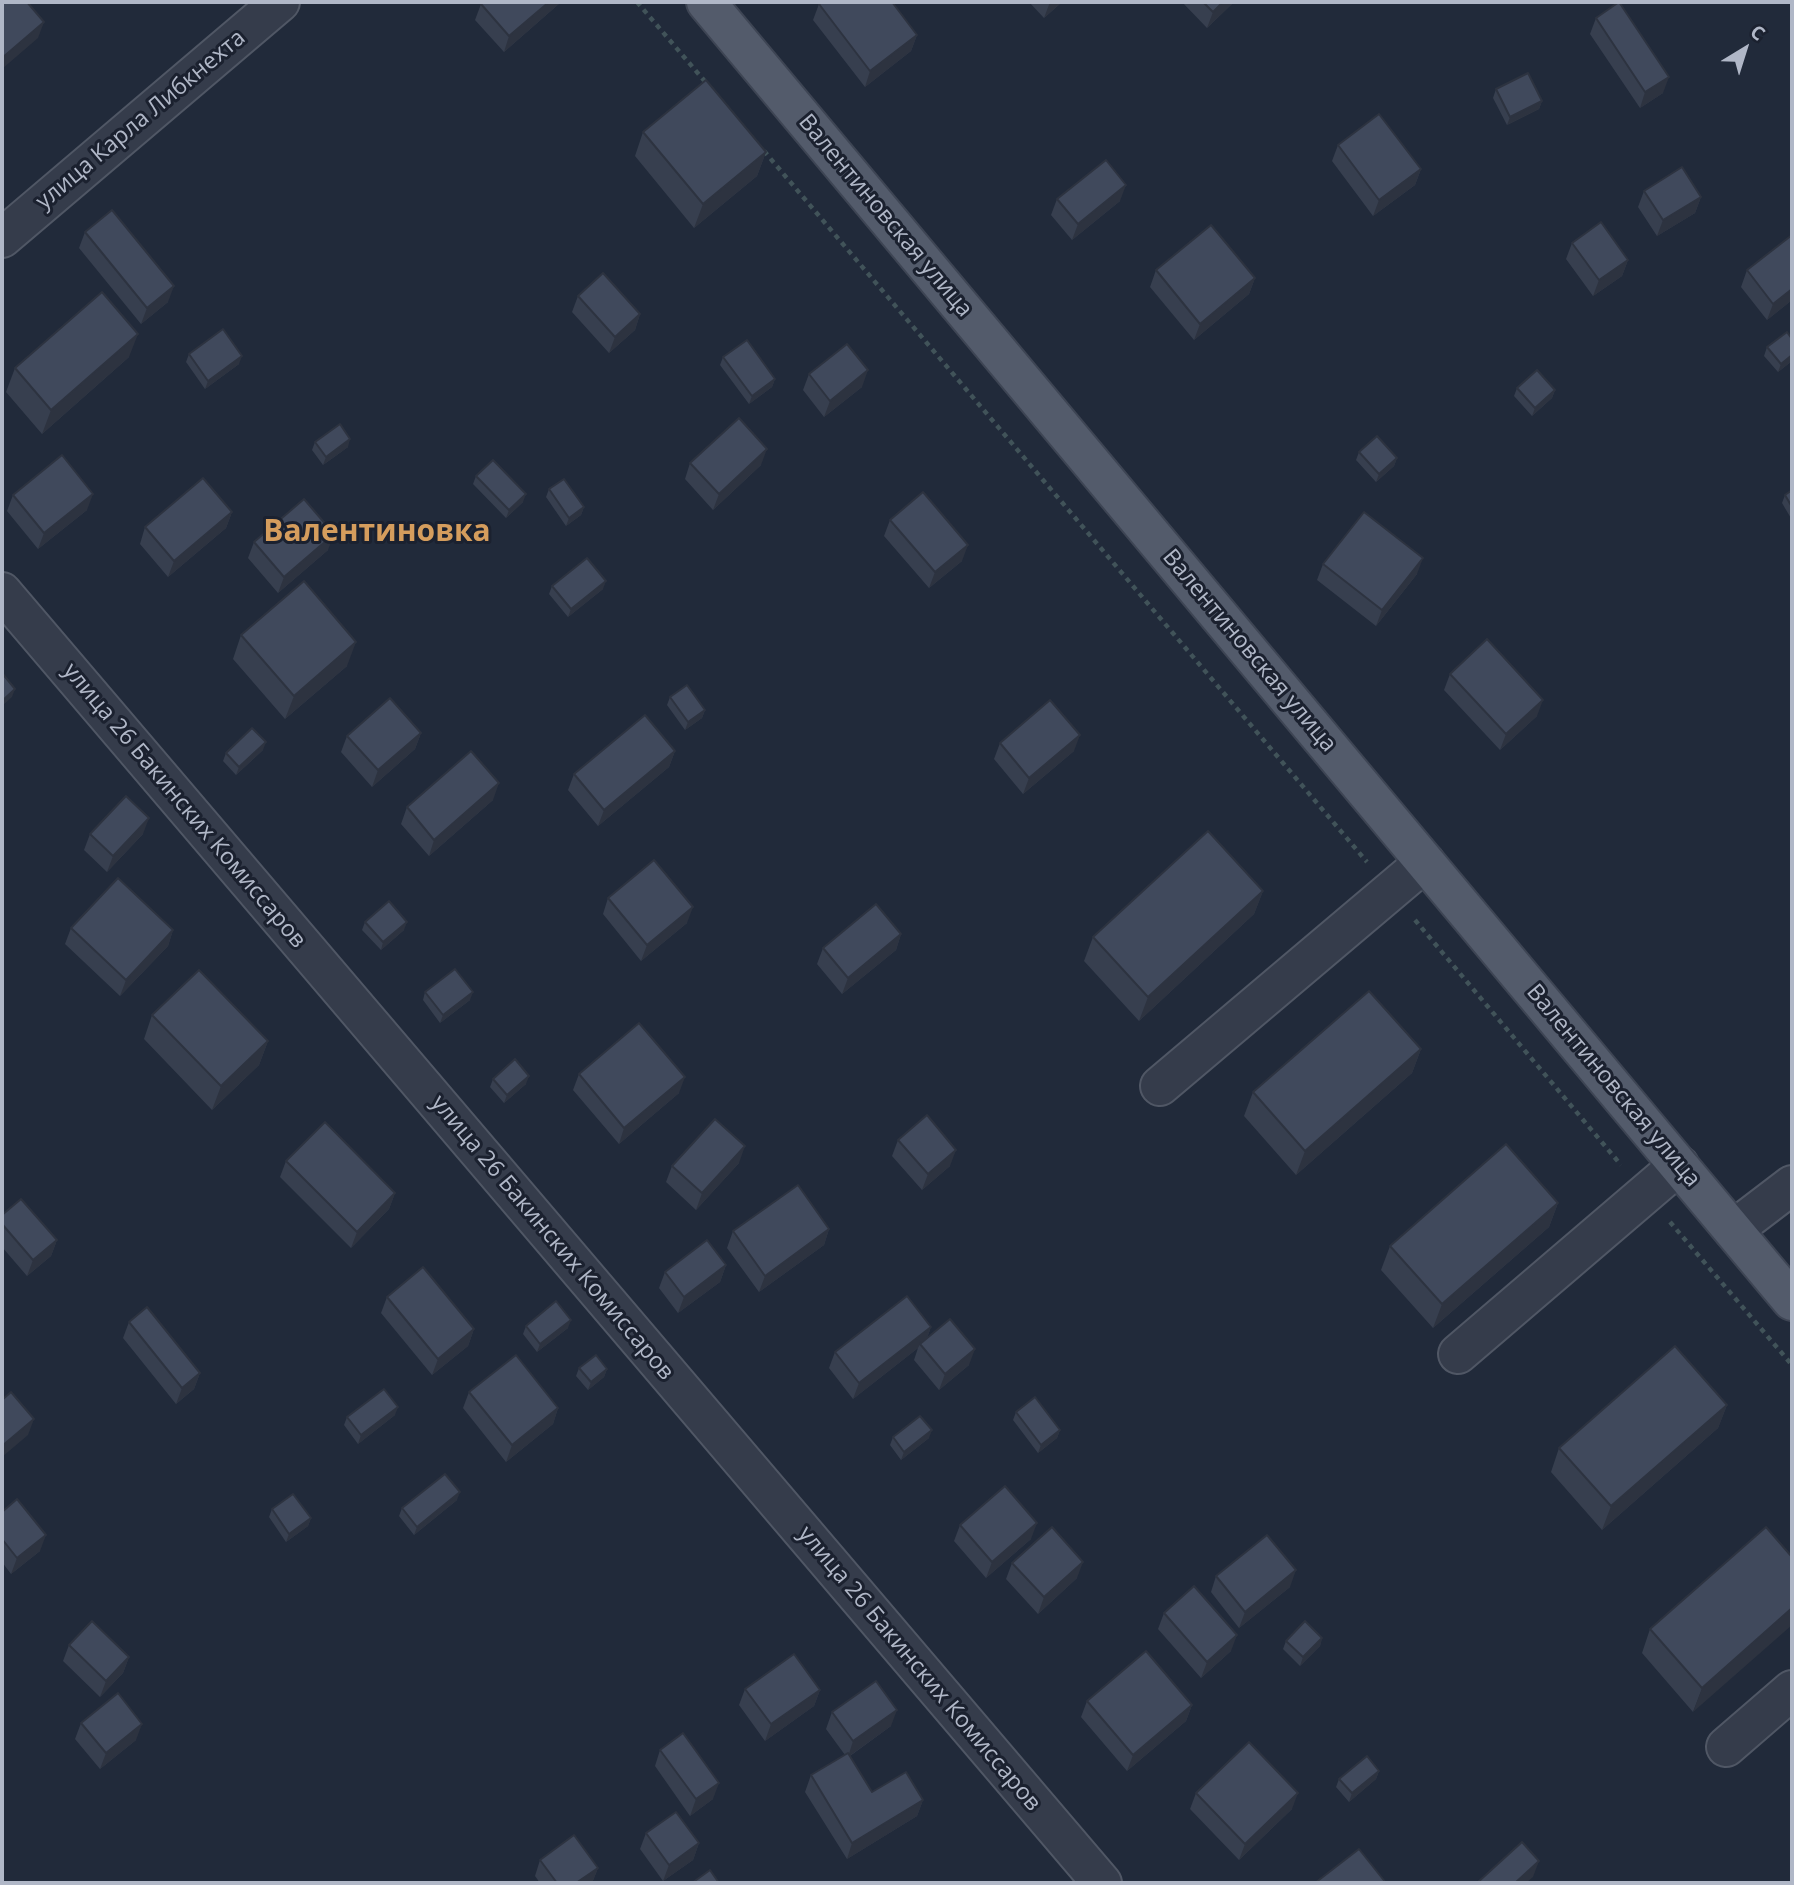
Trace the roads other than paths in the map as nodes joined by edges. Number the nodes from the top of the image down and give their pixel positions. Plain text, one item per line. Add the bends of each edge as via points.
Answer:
1 (279, 2) edge
2 (706, 2) edge
3 (2, 238) edge
4 (2, 592) edge
5 (1425, 862) junction
6 (1160, 1086) dead end
7 (1679, 1165) junction
8 (1792, 1185) edge
9 (1733, 1230) junction
10 (1792, 1301) edge
11 (1458, 1354) dead end
12 (1792, 1690) edge
13 (1726, 1747) dead end
14 (1102, 1883) edge

1 - 3 street, улица Карла Либкнехта
2 - 5 main road, Валентиновская улица
4 - 14 street, улица 26 Бакинских Комиссаров
5 - 6 street
5 - 7 main road, Валентиновская улица
7 - 9 main road, Валентиновская улица
7 - 11 street
8 - 9 street
9 - 10 main road, Валентиновская улица
12 - 13 street

